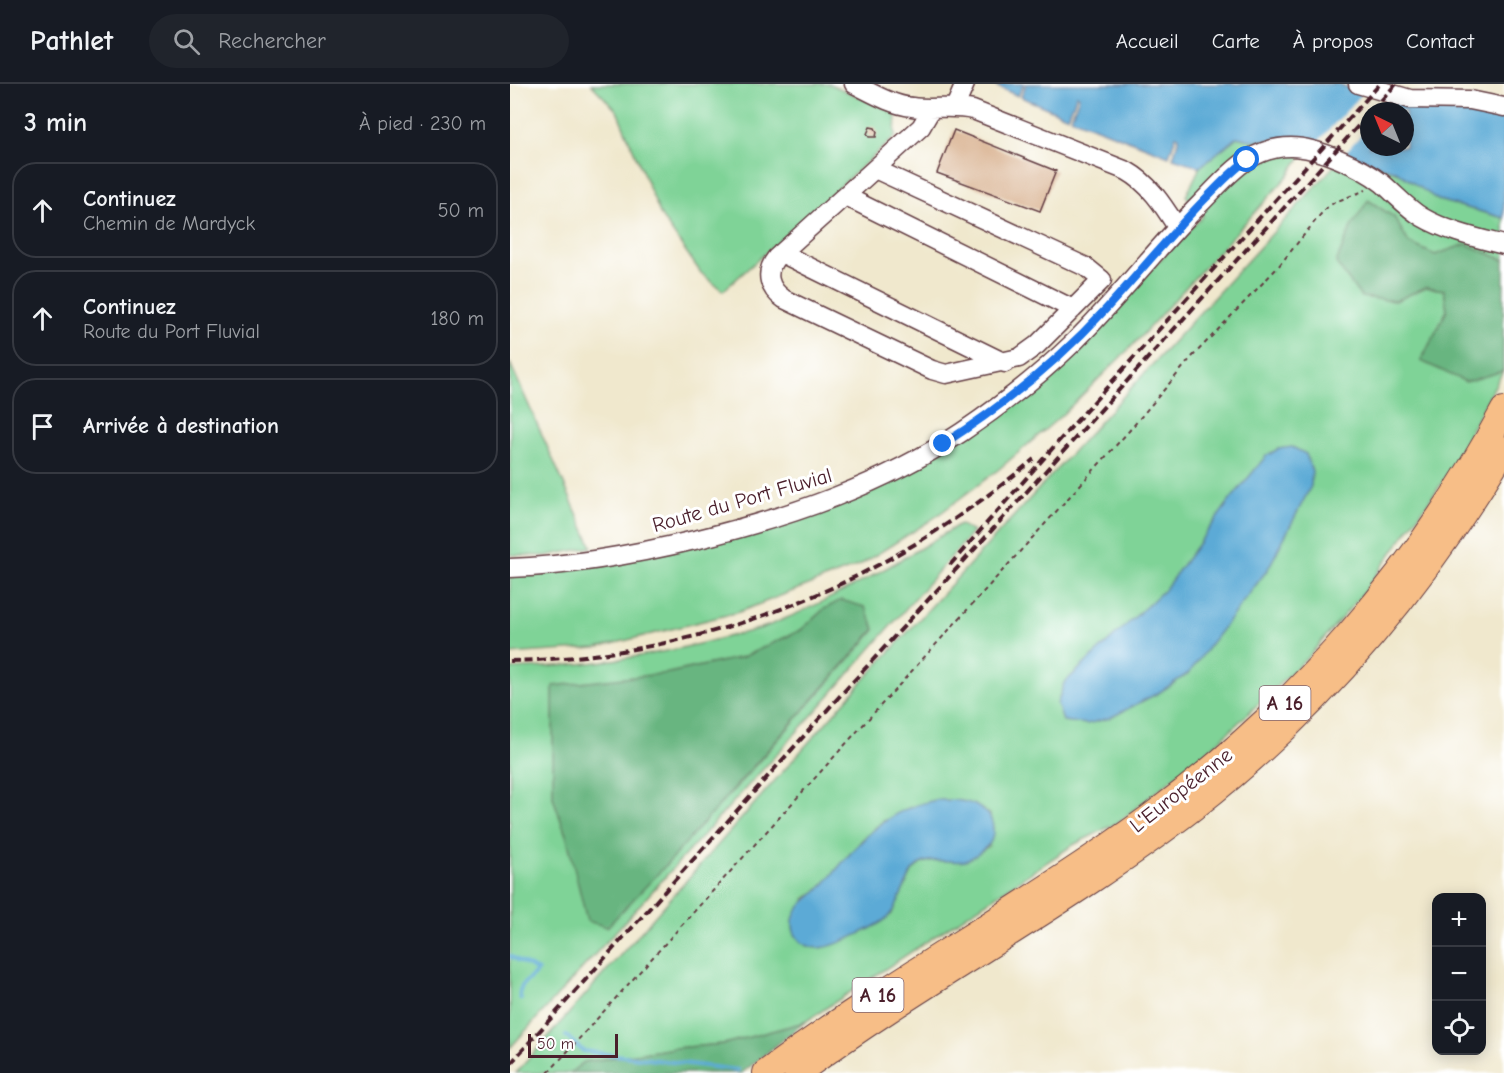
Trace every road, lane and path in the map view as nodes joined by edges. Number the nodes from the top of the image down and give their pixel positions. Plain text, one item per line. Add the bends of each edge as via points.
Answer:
1 (854, 84) edge
2 (965, 84) edge
3 (1358, 84) edge
4 (955, 107) junction
5 (1504, 107) edge
6 (932, 108) junction
7 (875, 169) junction
8 (1382, 183) junction
9 (845, 196) junction
10 (1178, 227) junction
11 (1504, 245) edge
12 (781, 253) junction
13 (1073, 309) junction
14 (1005, 363) junction
15 (1504, 410) edge
16 (1504, 448) edge
17 (510, 568) edge
18 (548, 1073) edge
19 (766, 1073) edge
20 (797, 1073) edge

1 - 6 street via 902,105
2 - 4 street
3 - 5 street via 1402,98 1470,100
4 - 6 street
4 - 10 street via 982,113 1127,171 1152,190
6 - 7 street via 921,127
7 - 9 street
7 - 13 street via 1090,270 1102,280
8 - 10 street, Route du Port Fluvial via 1336,159 1299,148 1276,149 1241,165
8 - 11 street, Route du Port Fluvial via 1430,221
8 - 18 path via 1325,209 1278,267 1191,358 1133,427
9 - 12 street
9 - 13 street
10 - 17 street, Route du Port Fluvial via 1106,309 1050,364 991,412 912,462 831,500 730,531 602,560
12 - 14 street
12 - 14 street via 770,267 769,279 784,299 937,372 946,374
13 - 14 street via 1032,350
15 - 19 highway, L'Européenne / A 16 via 1442,514 1386,590 1308,679 1258,728 1130,832 854,1011
16 - 20 highway, L'Européenne / A 16 via 1452,532 1393,611 1313,701 1246,764 1123,857

